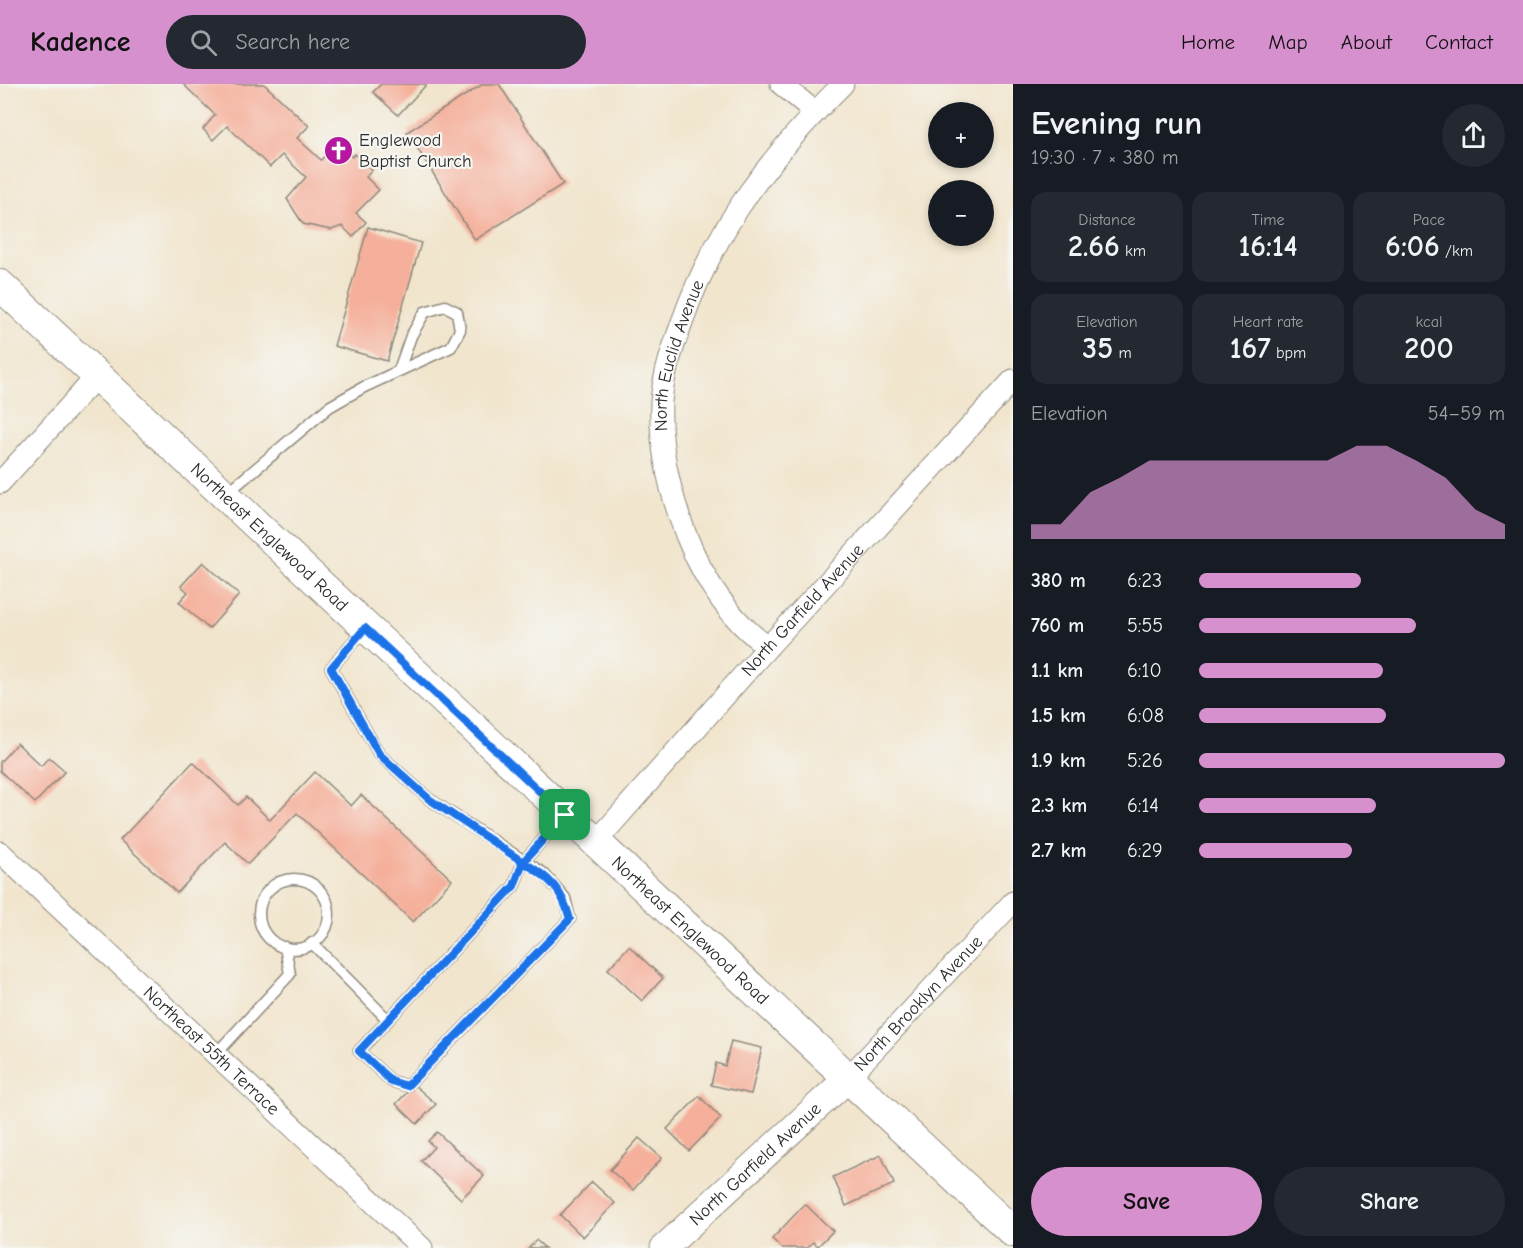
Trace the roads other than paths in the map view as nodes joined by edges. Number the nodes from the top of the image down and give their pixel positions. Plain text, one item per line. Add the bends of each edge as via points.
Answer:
1 (781, 84) edge
2 (843, 84) edge
3 (815, 112) junction
4 (0, 285) edge
5 (399, 370) junction
6 (97, 376) junction
7 (1013, 380) edge
8 (0, 483) edge
9 (225, 496) junction
10 (365, 628) junction
11 (768, 647) junction
12 (565, 815) junction
13 (595, 843) junction
14 (0, 852) edge
15 (523, 862) junction
16 (1013, 902) edge
17 (312, 943) junction
18 (285, 947) junction
19 (388, 1020) junction
20 (215, 1055) junction
21 (847, 1079) junction
22 (1013, 1232) edge
23 (422, 1248) edge
24 (664, 1248) edge

1 - 3 street
2 - 3 street, North Euclid Avenue
3 - 11 street, North Euclid Avenue via 752,186 717,241 675,340 661,399 670,484 692,548 727,607 749,633
4 - 6 main road, Northeast Englewood Road
5 - 5 lane via 451,347 460,330 457,312 444,306 425,312
5 - 9 lane via 329,408
6 - 8 street
6 - 9 main road, Northeast Englewood Road
7 - 11 street, North Garfield Avenue
9 - 10 main road, Northeast Englewood Road
10 - 12 main road, Northeast Englewood Road
10 - 15 lane via 331,668 379,754 429,799
11 - 13 street, North Garfield Avenue
12 - 13 main road, Northeast Englewood Road
12 - 15 lane
13 - 21 main road, Northeast Englewood Road
14 - 20 street, Northeast 55th Terrace
15 - 19 lane via 514,886
15 - 19 lane via 544,874 565,898 570,919 407,1086 391,1081 359,1051
16 - 21 street, North Brooklyn Avenue
17 - 18 lane
17 - 18 lane via 325,930 328,919 324,896 307,881 285,880 266,892 259,914 266,935
17 - 19 lane
18 - 20 lane via 290,974
20 - 23 street, Northeast 55th Terrace
21 - 22 main road, Northeast Englewood Road
21 - 24 street, North Garfield Avenue

